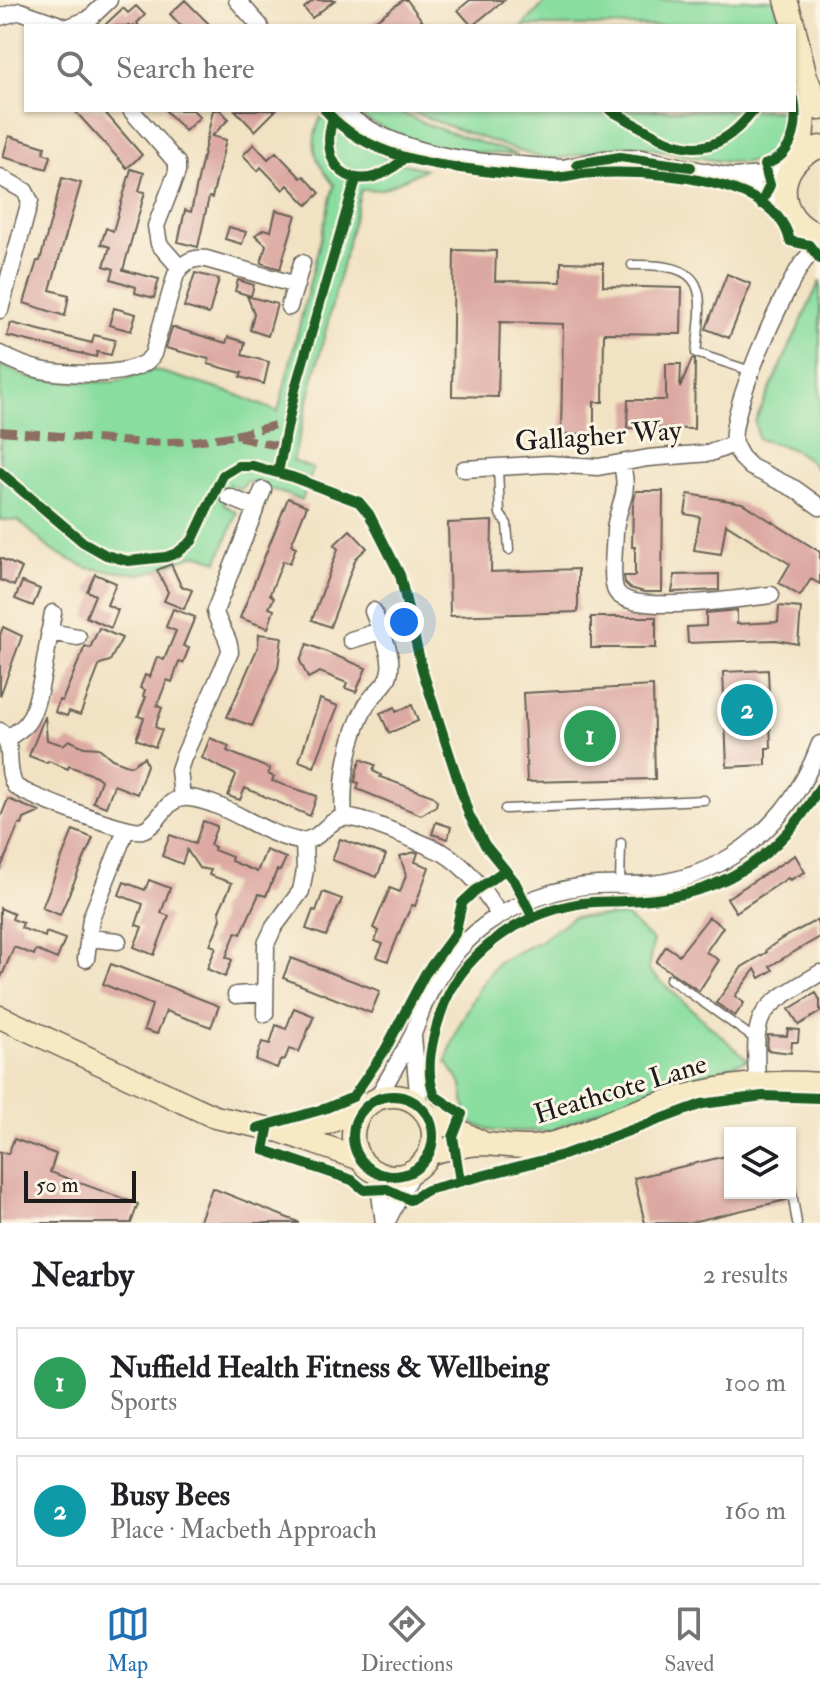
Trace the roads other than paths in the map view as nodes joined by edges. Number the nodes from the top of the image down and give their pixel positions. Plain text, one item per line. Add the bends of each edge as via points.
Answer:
1 (109, 0) edge
2 (237, 0) edge
3 (786, 0) edge
4 (0, 17) edge
5 (57, 24) edge
6 (78, 24) edge
7 (258, 24) edge
8 (793, 24) edge
9 (796, 35) edge
10 (806, 77) junction
11 (820, 109) edge
12 (133, 112) edge
13 (343, 112) edge
14 (804, 157) edge
15 (0, 177) edge
16 (731, 177) junction
17 (791, 213) junction
18 (820, 235) edge
19 (820, 247) edge
20 (302, 263) dead end
21 (801, 264) junction
22 (632, 265) dead end
23 (180, 268) junction
24 (296, 285) junction
25 (289, 307) dead end
26 (0, 310) edge
27 (0, 354) edge
28 (752, 371) junction
29 (734, 444) junction
30 (622, 464) junction
31 (498, 468) junction
32 (464, 469) dead end
33 (263, 490) dead end
34 (229, 497) dead end
35 (820, 507) edge
36 (256, 508) junction
37 (509, 550) dead end
38 (771, 595) dead end
39 (373, 611) dead end
40 (53, 613) dead end
41 (380, 631) junction
42 (49, 632) junction
43 (78, 637) dead end
44 (351, 640) dead end
45 (3, 735) edge
46 (820, 744) edge
47 (6, 783) edge
48 (182, 798) junction
49 (704, 800) dead end
50 (505, 809) dead end
51 (344, 818) junction
52 (126, 830) junction
53 (304, 841) junction
54 (621, 843) dead end
55 (620, 885) junction
56 (500, 916) junction
57 (89, 938) junction
58 (118, 941) dead end
59 (86, 959) dead end
60 (820, 973) edge
61 (670, 979) dead end
62 (264, 993) junction
63 (236, 995) dead end
64 (265, 1014) dead end
65 (0, 1017) edge
66 (413, 1035) junction
67 (755, 1039) junction
68 (757, 1083) junction
69 (820, 1084) edge
70 (370, 1104) junction
71 (423, 1109) junction
72 (280, 1131) junction
73 (485, 1144) junction
74 (430, 1153) junction
75 (369, 1166) junction
76 (413, 1170) junction
77 (793, 1199) edge
78 (385, 1223) edge
79 (797, 1223) edge

1 - 6 street
2 - 7 street
3 - 8 street
4 - 5 street via 20,11
9 - 10 street
10 - 11 street
10 - 14 street
12 - 23 street via 177,163 156,226 159,244
13 - 16 street via 379,136 429,154 563,168 641,158
14 - 16 street via 766,175
14 - 17 street via 785,186
15 - 26 street via 25,191 30,201
16 - 17 street
17 - 18 street via 805,229
17 - 21 street via 799,230
19 - 21 street
20 - 24 street
21 - 28 street
22 - 28 lane via 667,265 691,276 701,297 696,353
23 - 24 street via 201,258
23 - 27 street via 153,354 144,364 97,374 56,372 30,368
24 - 25 street
28 - 29 street via 734,424
29 - 30 street, Gallagher Way via 710,453
29 - 35 street via 751,467
30 - 31 street, Gallagher Way
30 - 38 street via 625,490 616,519 614,574 620,596 662,605
31 - 32 street, Gallagher Way
31 - 37 lane via 500,514 507,524
33 - 36 street
34 - 36 street
36 - 48 street via 215,611 230,652 179,770
39 - 41 street
40 - 42 street
41 - 44 street
41 - 51 street via 391,668 367,704 347,760
42 - 43 street
42 - 45 street via 30,718
45 - 47 street via 11,750
46 - 55 street via 792,801 742,850 691,876
47 - 52 street
48 - 52 street via 172,801 148,828
48 - 53 street
49 - 50 lane
51 - 53 street
51 - 56 street via 442,852 472,875
52 - 57 street via 91,918
53 - 62 street via 304,881 270,933
54 - 55 lane
55 - 56 street via 555,892
56 - 66 street via 453,957 425,1002
57 - 58 street
57 - 59 street
60 - 67 street via 769,1006 759,1019
61 - 67 lane
62 - 63 street
62 - 64 street
65 - 72 street via 207,1114
66 - 70 street
66 - 71 street
67 - 68 street
68 - 69 street, Heathcote Lane
68 - 73 street, Heathcote Lane via 694,1092 538,1146
70 - 71 street via 399,1096
70 - 72 street via 327,1123
70 - 75 street via 356,1120 353,1134
71 - 73 street, Heathcote Lane
71 - 74 street via 432,1127
72 - 75 street
73 - 74 street, Heathcote Lane
74 - 76 street
75 - 76 street via 400,1175
75 - 78 street
76 - 78 street
77 - 79 lane

